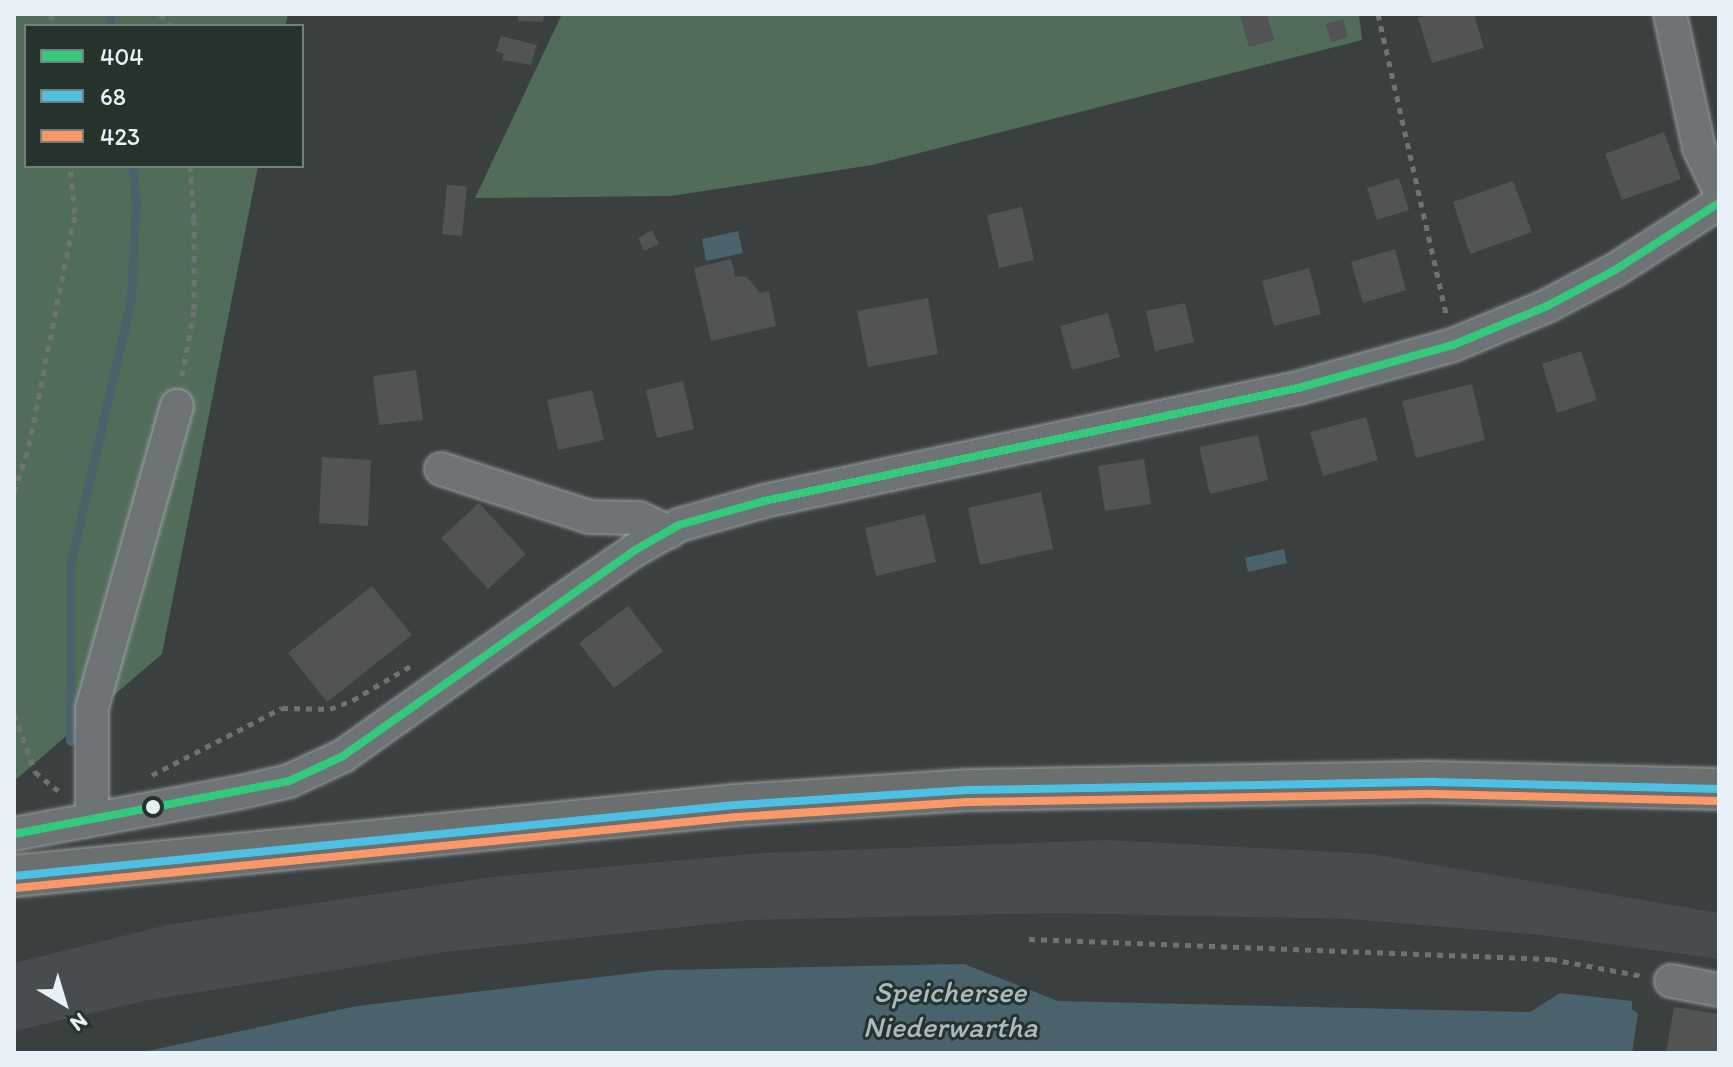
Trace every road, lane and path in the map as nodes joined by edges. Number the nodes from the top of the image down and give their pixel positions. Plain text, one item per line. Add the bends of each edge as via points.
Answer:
1 (1378, 14) edge
2 (1670, 14) edge
3 (70, 168) edge
4 (190, 168) edge
5 (1719, 190) edge
6 (1719, 203) edge
7 (1453, 345) junction
8 (177, 406) joint
9 (441, 469) dead end
10 (14, 492) edge
11 (669, 532) junction
12 (282, 708) dead end
13 (14, 714) edge
14 (139, 782) dead end
15 (1719, 789) edge
16 (92, 818) junction
17 (14, 834) edge
18 (14, 876) edge
19 (1029, 939) dead end
20 (1671, 981) joint
21 (1719, 990) edge

1 - 7 path
2 - 5 street via 1699,148
3 - 10 path via 75,213 29,446
4 - 8 path via 194,310
6 - 7 street via 1615,270 1547,306
7 - 11 street via 1298,388 717,512
8 - 16 street via 92,708
9 - 11 street via 590,517 639,518
11 - 16 street via 561,601 343,756 277,784
12 - 14 path
13 - 16 path via 35,772
15 - 18 main road via 1434,782 968,790 736,805
16 - 17 street
19 - 20 path via 1551,959
20 - 21 street

